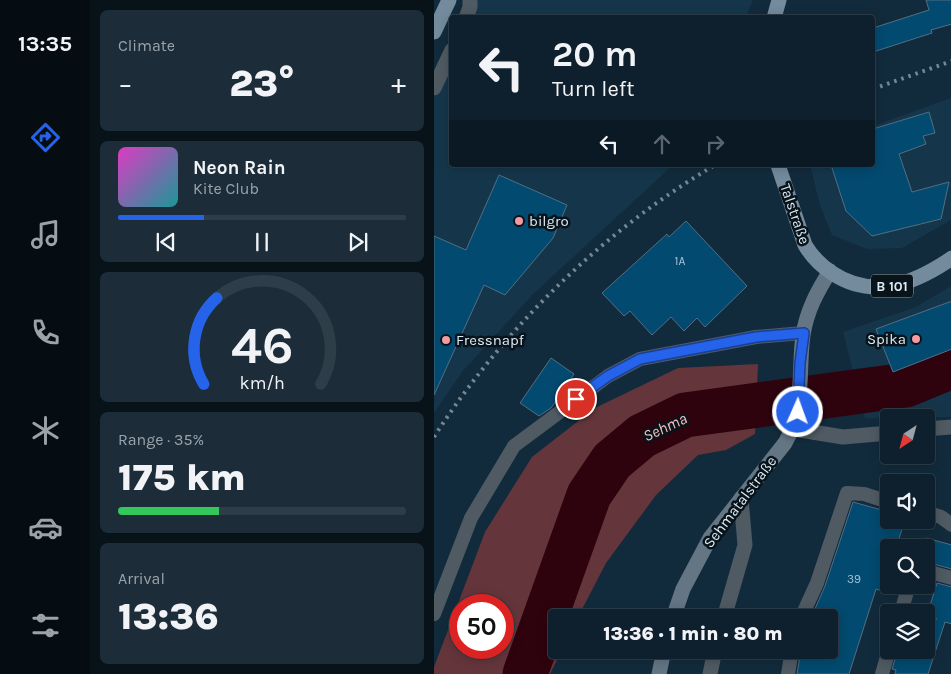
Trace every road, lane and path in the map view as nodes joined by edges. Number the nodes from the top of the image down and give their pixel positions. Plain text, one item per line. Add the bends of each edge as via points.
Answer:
1 (449, 0) edge
2 (470, 0) edge
3 (779, 0) edge
4 (467, 15) edge
5 (775, 15) edge
6 (434, 32) edge
7 (449, 56) edge
8 (434, 88) edge
9 (779, 167) edge
10 (951, 258) edge
11 (830, 272) junction
12 (804, 333) junction
13 (951, 427) edge
14 (794, 429) junction
15 (935, 429) edge
16 (880, 434) edge
17 (741, 498) junction
18 (880, 499) edge
19 (935, 515) edge
20 (951, 525) edge
21 (935, 574) edge
22 (951, 578) edge
23 (676, 609) edge
24 (727, 609) edge
25 (805, 609) edge
26 (434, 614) edge
27 (662, 659) edge
28 (713, 659) edge
29 (790, 659) edge
30 (887, 659) edge
31 (659, 674) edge
32 (710, 674) edge
33 (788, 674) edge
34 (882, 674) edge

1 - 6 main road
2 - 4 street
3 - 5 main road
7 - 8 street
9 - 11 main road, Talstraße / B 101 via 805,245 811,256
10 - 11 main road, Talstraße / B 101 via 920,277 875,288 849,282
11 - 12 main road, Sehmatalstraße via 811,303
12 - 14 main road, Sehmatalstraße
12 - 26 lane via 756,337 640,359 608,376 514,446 471,518
13 - 15 street
14 - 16 street via 843,437
14 - 17 main road, Sehmatalstraße
17 - 23 main road, Sehmatalstraße via 710,538
17 - 24 street via 745,545
18 - 25 lane via 847,493
19 - 20 lane
21 - 22 lane
27 - 31 main road
28 - 32 street
29 - 33 lane
30 - 34 lane

